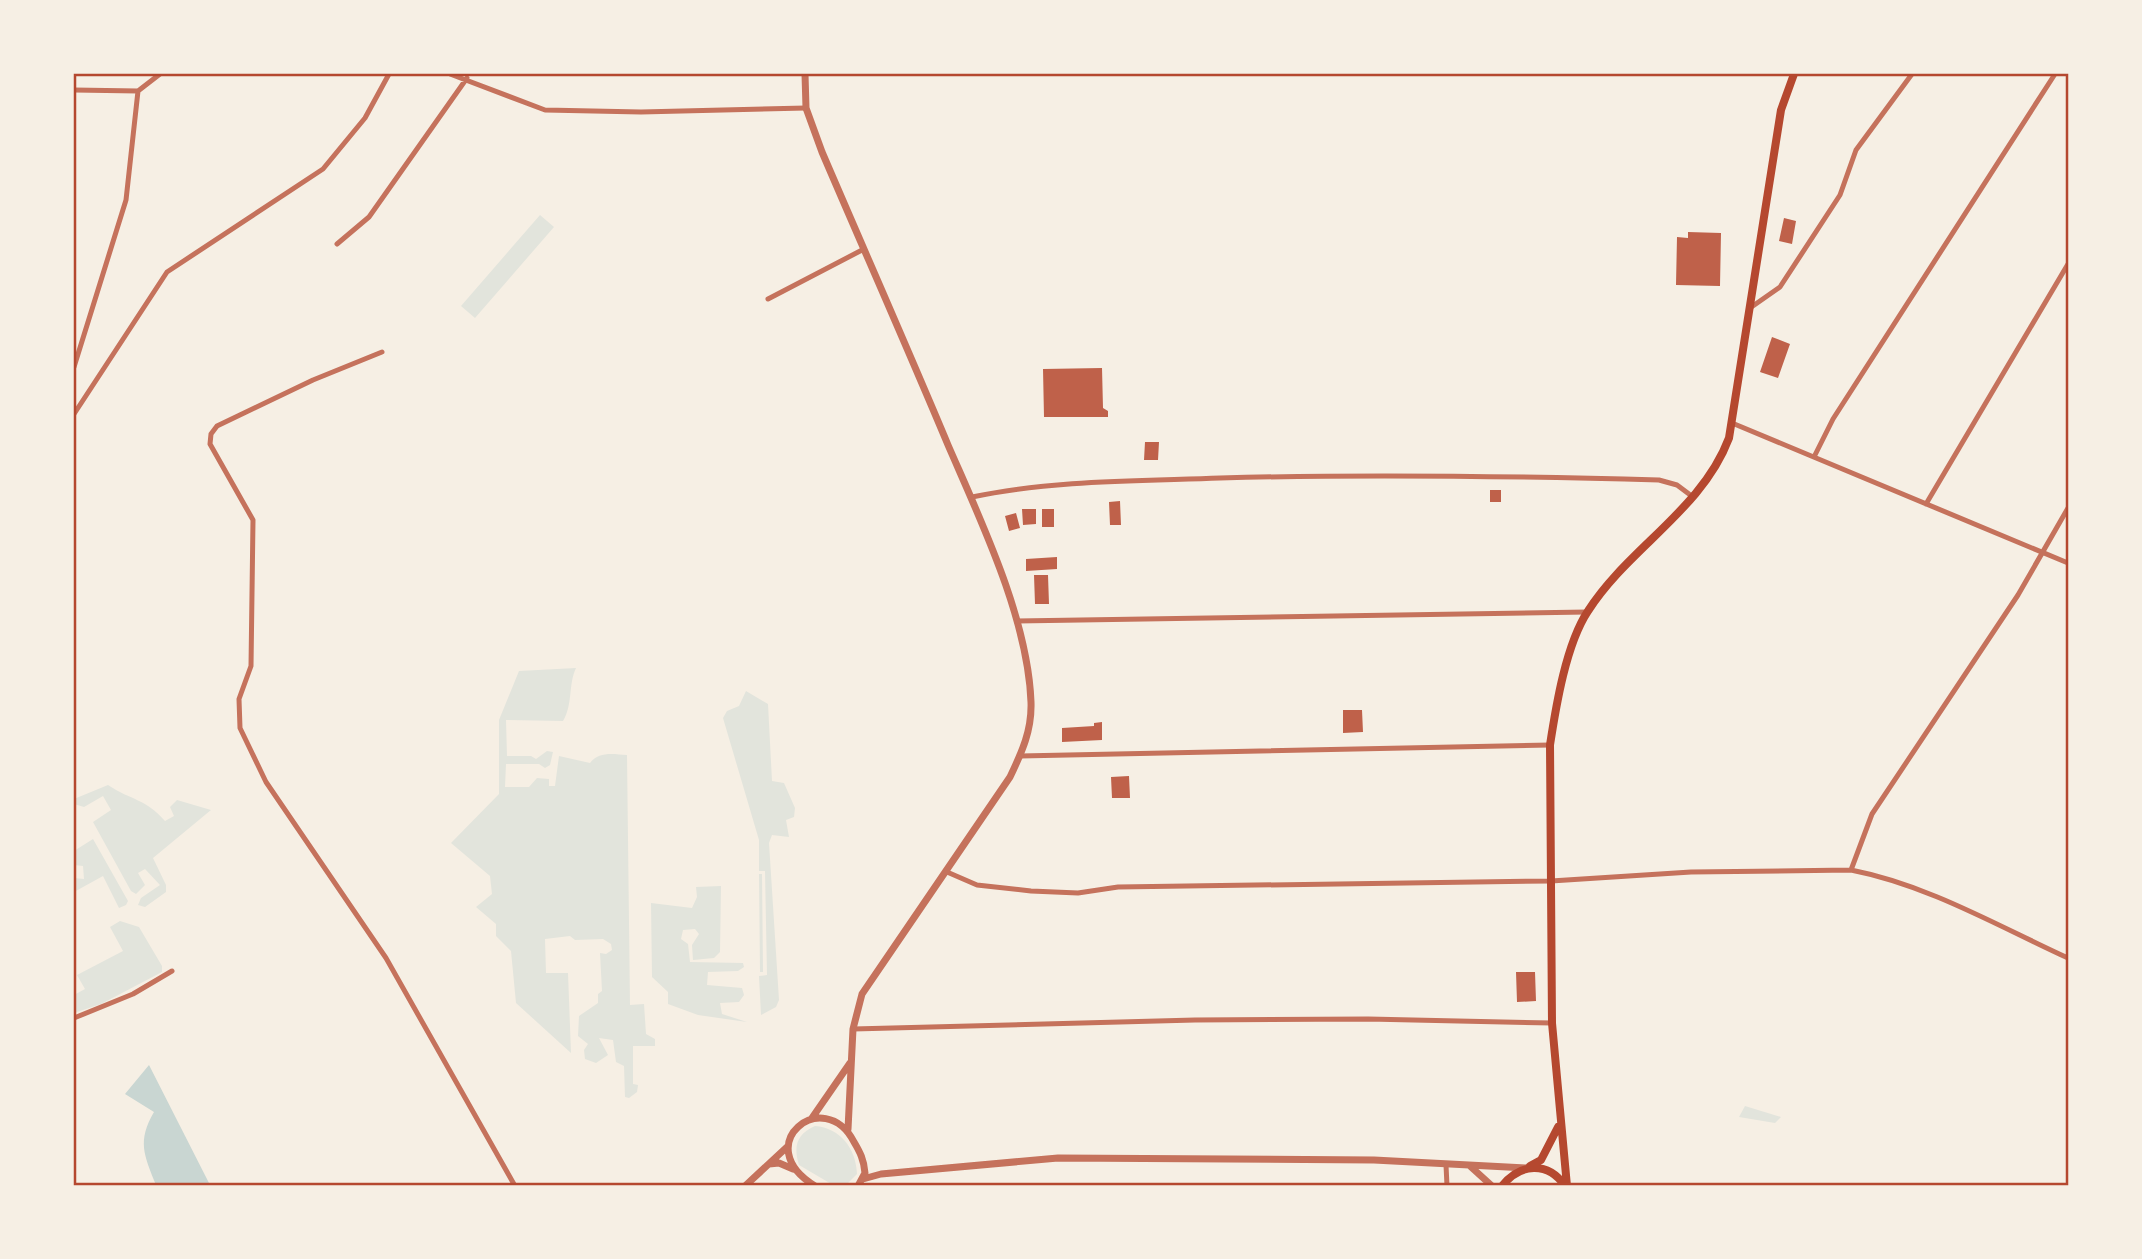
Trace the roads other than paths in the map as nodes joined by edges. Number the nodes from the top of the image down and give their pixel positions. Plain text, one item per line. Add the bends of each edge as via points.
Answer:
1 (160, 74) edge
2 (388, 74) edge
3 (397, 74) edge
4 (450, 74) edge
5 (805, 74) edge
6 (1794, 74) edge
7 (1912, 74) edge
8 (2055, 74) edge
9 (467, 78) junction
10 (74, 90) edge
11 (138, 92) junction
12 (806, 108) junction
13 (337, 244) dead end
14 (864, 250) junction
15 (2068, 264) edge
16 (768, 299) dead end
17 (1750, 308) junction
18 (382, 352) dead end
19 (74, 367) edge
20 (74, 414) edge
21 (1732, 424) junction
22 (1814, 457) junction
23 (972, 497) junction
24 (1693, 497) junction
25 (1926, 504) junction
26 (2068, 508) edge
27 (2042, 552) junction
28 (2068, 563) edge
29 (1587, 612) junction
30 (1017, 621) junction
31 (1550, 745) junction
32 (1020, 756) junction
33 (1851, 870) junction
34 (947, 872) junction
35 (1550, 880) junction
36 (2068, 958) edge
37 (172, 971) dead end
38 (74, 1018) edge
39 (1552, 1023) junction
40 (853, 1029) junction
41 (850, 1062) junction
42 (812, 1118) junction
43 (1559, 1124) junction
44 (848, 1129) junction
45 (787, 1146) junction
46 (864, 1161) junction
47 (768, 1164) junction
48 (1446, 1165) junction
49 (1470, 1166) junction
50 (1528, 1168) junction
51 (793, 1169) junction
52 (881, 1174) junction
53 (860, 1182) edge
54 (515, 1185) edge
55 (745, 1185) edge
56 (815, 1185) edge
57 (1447, 1185) edge
58 (1492, 1185) edge
59 (1502, 1185) edge
60 (1566, 1185) edge

1 - 11 street
2 - 3 street
2 - 20 street via 365,118 323,170 167,272
4 - 9 street
5 - 12 street
6 - 17 main road via 1781,110
7 - 17 street via 1856,150 1840,195 1780,287
8 - 22 street via 1833,419
9 - 12 street via 545,110
9 - 13 street via 369,217
10 - 11 street
11 - 19 street via 126,200
12 - 14 street
14 - 16 street
14 - 23 street
15 - 25 street
17 - 21 main road
18 - 54 street via 289,391 217,426 211,434 210,444 253,520 250,666 239,699 240,728 266,782 386,958
21 - 22 street
21 - 24 main road via 1715,469
22 - 25 street
23 - 24 street via 1007,490 1148,480 1408,475 1659,480 1677,485
23 - 30 street
24 - 29 main road
25 - 27 street
26 - 27 street
27 - 28 street
27 - 33 street via 1872,814
29 - 30 street
29 - 31 main road via 1566,670
30 - 32 street via 1031,702 1027,740
31 - 32 street
31 - 35 main road
32 - 34 street
33 - 35 street
33 - 36 street via 1920,890
34 - 35 street via 977,885 1077,892 1118,887
34 - 40 street via 873,973
35 - 39 main road
37 - 38 street via 133,994
39 - 40 street via 1195,1020
39 - 43 main road
40 - 41 street
41 - 42 street
41 - 44 street
42 - 44 street via 834,1119
42 - 45 street via 792,1134
43 - 50 main road via 1541,1160
43 - 60 main road
44 - 46 street
45 - 47 street
45 - 51 street
46 - 52 street
46 - 53 street
47 - 51 street
47 - 55 street
48 - 49 street
48 - 52 street via 1374,1160 1058,1158
48 - 57 street
49 - 50 street
49 - 58 street
50 - 59 main road
50 - 60 main road via 1548,1170
51 - 56 street
52 - 53 street

